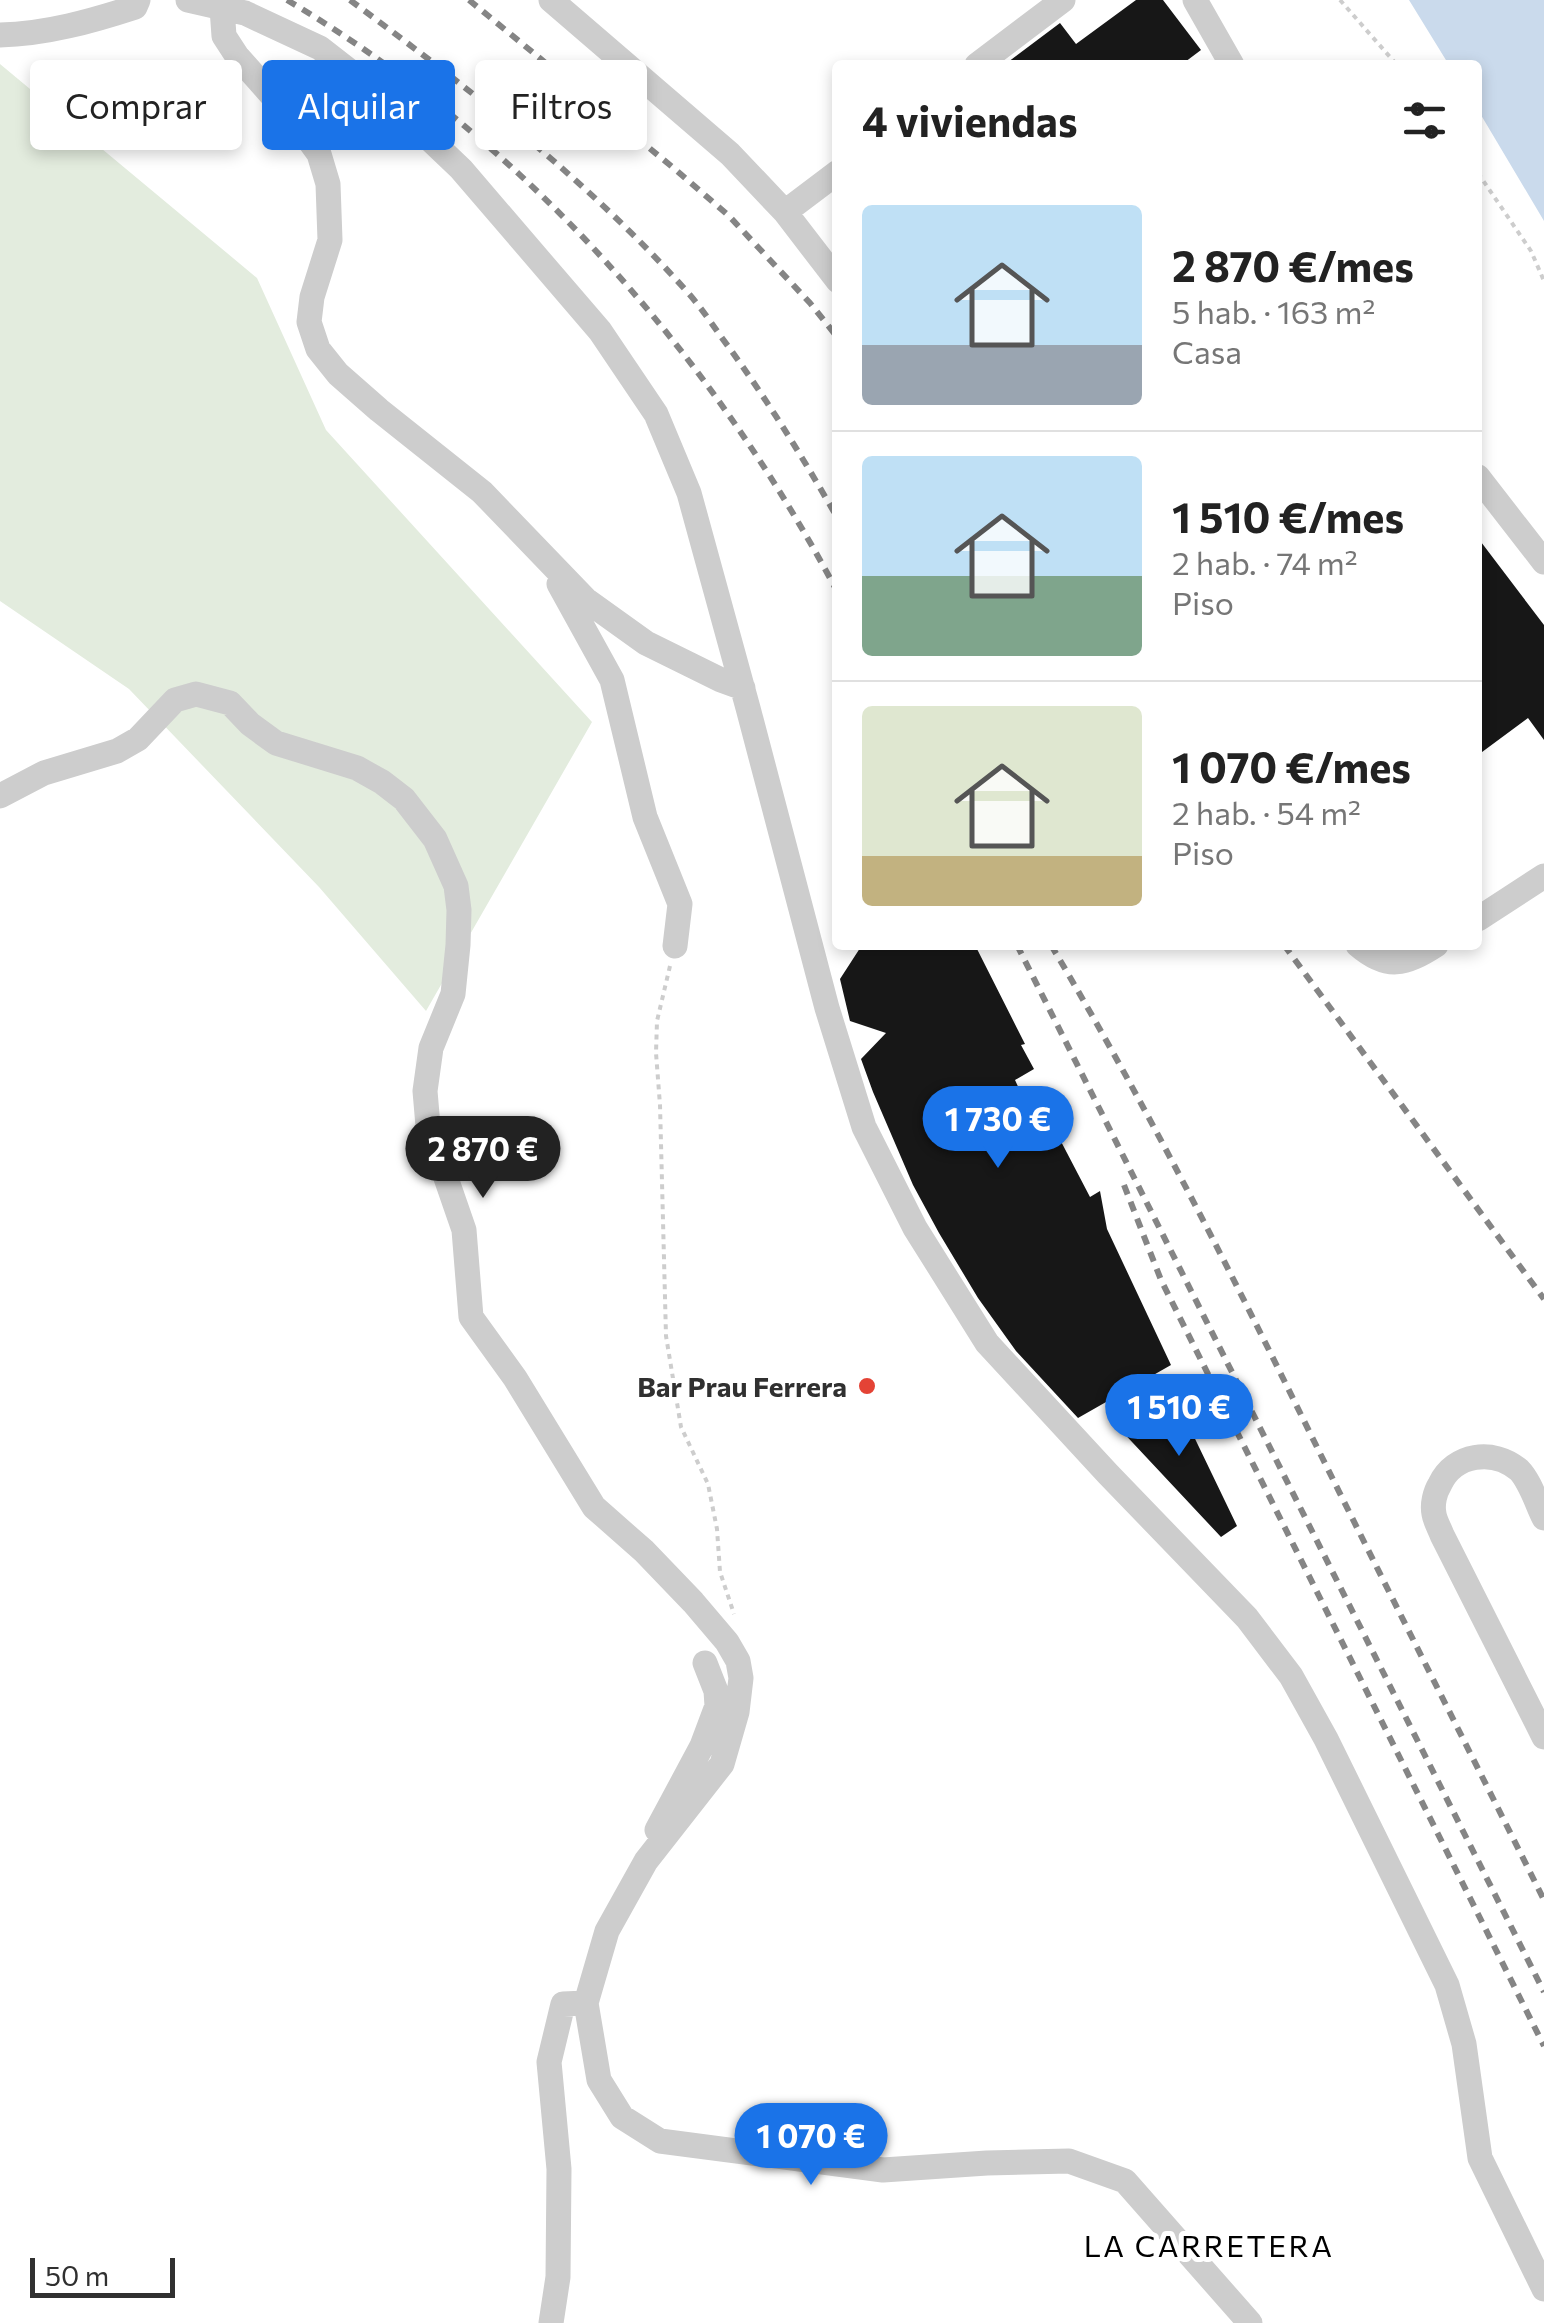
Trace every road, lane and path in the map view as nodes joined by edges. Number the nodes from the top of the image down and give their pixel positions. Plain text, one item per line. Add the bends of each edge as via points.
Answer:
1 (138, 0) edge
2 (188, 0) edge
3 (551, 0) edge
4 (1063, 0) edge
5 (1195, 0) edge
6 (1340, 0) edge
7 (222, 8) junction
8 (0, 35) edge
9 (985, 60) edge
10 (1229, 60) edge
11 (1393, 60) edge
12 (832, 177) edge
13 (1482, 180) edge
14 (785, 212) junction
15 (832, 273) edge
16 (1544, 281) edge
17 (1482, 482) edge
18 (545, 558) junction
19 (1544, 562) edge
20 (743, 688) junction
21 (0, 796) edge
22 (1544, 876) edge
23 (1482, 916) edge
24 (675, 946) joint
25 (1364, 950) edge
26 (1427, 950) edge
27 (1544, 1518) edge
28 (736, 1619) dead end
29 (705, 1663) dead end
30 (1544, 1737) edge
31 (652, 1854) junction
32 (586, 2003) junction
33 (1544, 2288) edge
34 (552, 2323) edge
35 (1250, 2323) edge

1 - 8 street via 116,13
2 - 7 street
3 - 14 street via 730,154
4 - 9 street
5 - 10 street
6 - 11 path
7 - 18 street via 224,36 298,124 328,184 330,240 310,322 318,349 379,410 482,492
7 - 20 street via 320,48 397,108 461,170 600,331 656,414 689,493
12 - 14 street
13 - 16 path
14 - 15 street
17 - 19 street
18 - 20 street via 618,625
18 - 24 street via 612,680 645,817 680,904
20 - 33 street via 864,1128 914,1228 988,1343 1248,1618 1291,1676 1448,1985 1464,2044 1480,2158
21 - 31 street via 117,750 138,739 175,700 196,694 230,703 276,743 382,782 435,839 460,910 453,994 431,1048 425,1091 428,1126 464,1230 472,1316 594,1507 693,1602 738,1661 738,1712 722,1764
22 - 23 street
24 - 28 path via 656,1053 666,1336 681,1427 708,1484 720,1572
25 - 26 street via 1376,960 1404,962
27 - 30 street via 1521,1472 1483,1456 1462,1460 1444,1474 1432,1511
29 - 31 street via 717,1706 653,1838
31 - 32 street via 607,1931
32 - 34 street via 564,2004 549,2062 559,2170
32 - 35 street via 599,2080 622,2117 660,2141 883,2170 1069,2162 1125,2181

